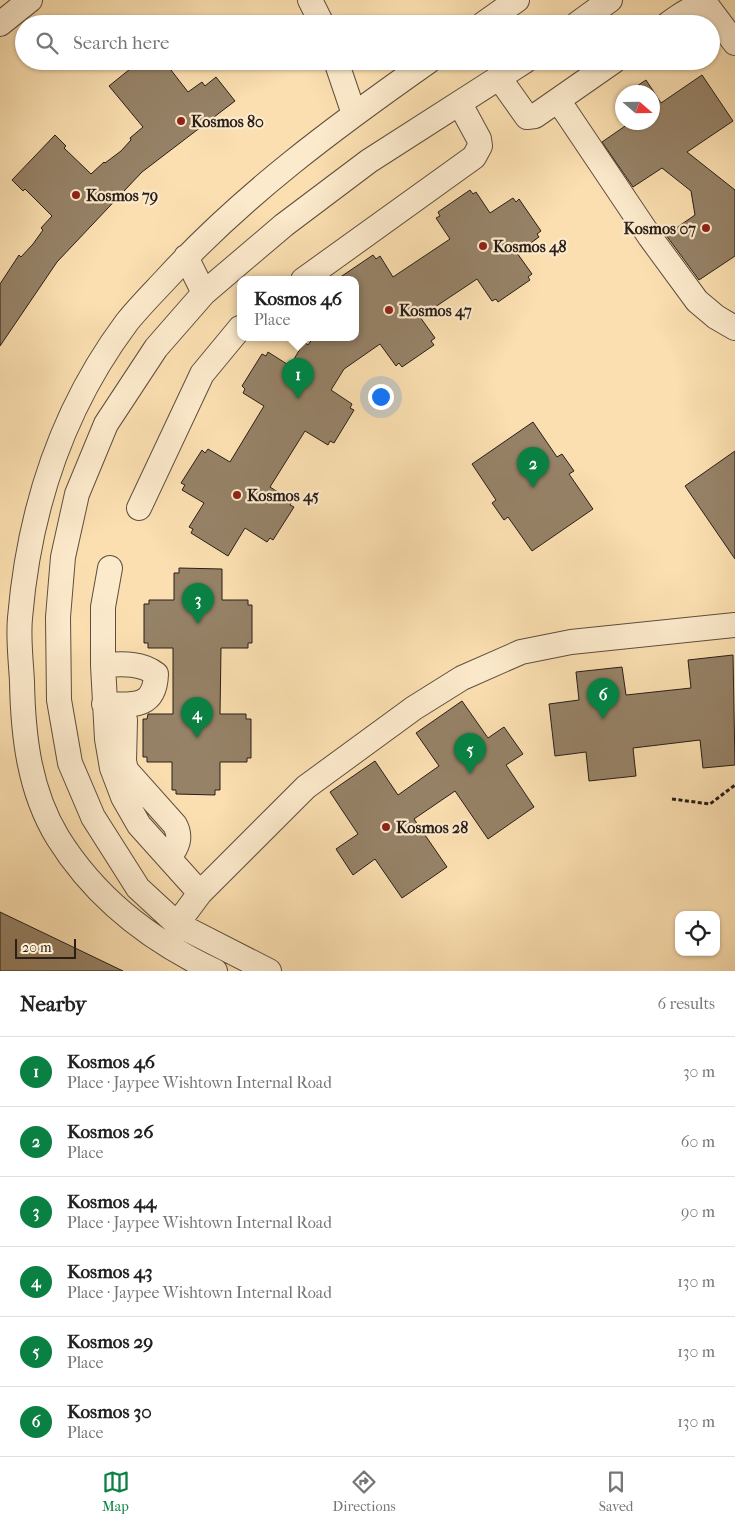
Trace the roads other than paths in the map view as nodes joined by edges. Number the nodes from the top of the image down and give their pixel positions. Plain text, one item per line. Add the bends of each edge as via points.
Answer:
1 (30, 0) edge
2 (310, 0) edge
3 (517, 0) edge
4 (610, 0) edge
5 (318, 15) edge
6 (496, 15) edge
7 (589, 15) edge
8 (681, 15) edge
9 (714, 15) edge
10 (720, 23) edge
11 (0, 24) edge
12 (735, 43) edge
13 (339, 70) edge
14 (416, 70) edge
15 (512, 70) edge
16 (601, 70) edge
17 (500, 79) junction
18 (558, 100) junction
19 (460, 104) junction
20 (354, 114) junction
21 (186, 257) junction
22 (309, 276) edge
23 (204, 293) junction
24 (735, 328) edge
25 (237, 332) edge
26 (139, 508) dead end
27 (110, 568) dead end
28 (735, 625) edge
29 (103, 665) junction
30 (104, 704) junction
31 (125, 720) dead end
32 (169, 858) junction
33 (200, 893) junction
34 (177, 924) junction
35 (215, 971) edge
36 (268, 971) edge

1 - 11 street
2 - 5 street
3 - 6 street
4 - 7 street
8 - 9 street via 700,6 708,7
10 - 12 street
13 - 20 street
14 - 20 street
15 - 17 street
16 - 18 street
17 - 18 street via 527,117 535,116
17 - 19 street
18 - 24 street via 697,301
19 - 22 street via 479,139 480,146 474,157
19 - 23 street via 369,161 284,225
20 - 21 street via 257,189
21 - 23 street
21 - 35 street via 128,321 82,390 50,466 32,533 20,620 23,727 34,783 56,835 82,873 113,905 146,932
23 - 34 street via 156,348 106,424 77,494 63,557 58,617 59,700 70,763 93,817 138,888
25 - 26 street via 202,374
27 - 29 street via 103,607
28 - 33 street via 571,642 521,652 462,678 414,708 306,787
29 - 30 street
29 - 30 street via 134,665 156,674 153,691 144,702
30 - 32 street via 112,768 123,797 139,825
31 - 32 street via 126,770 180,833 178,844
32 - 33 street
33 - 34 street
34 - 36 street

